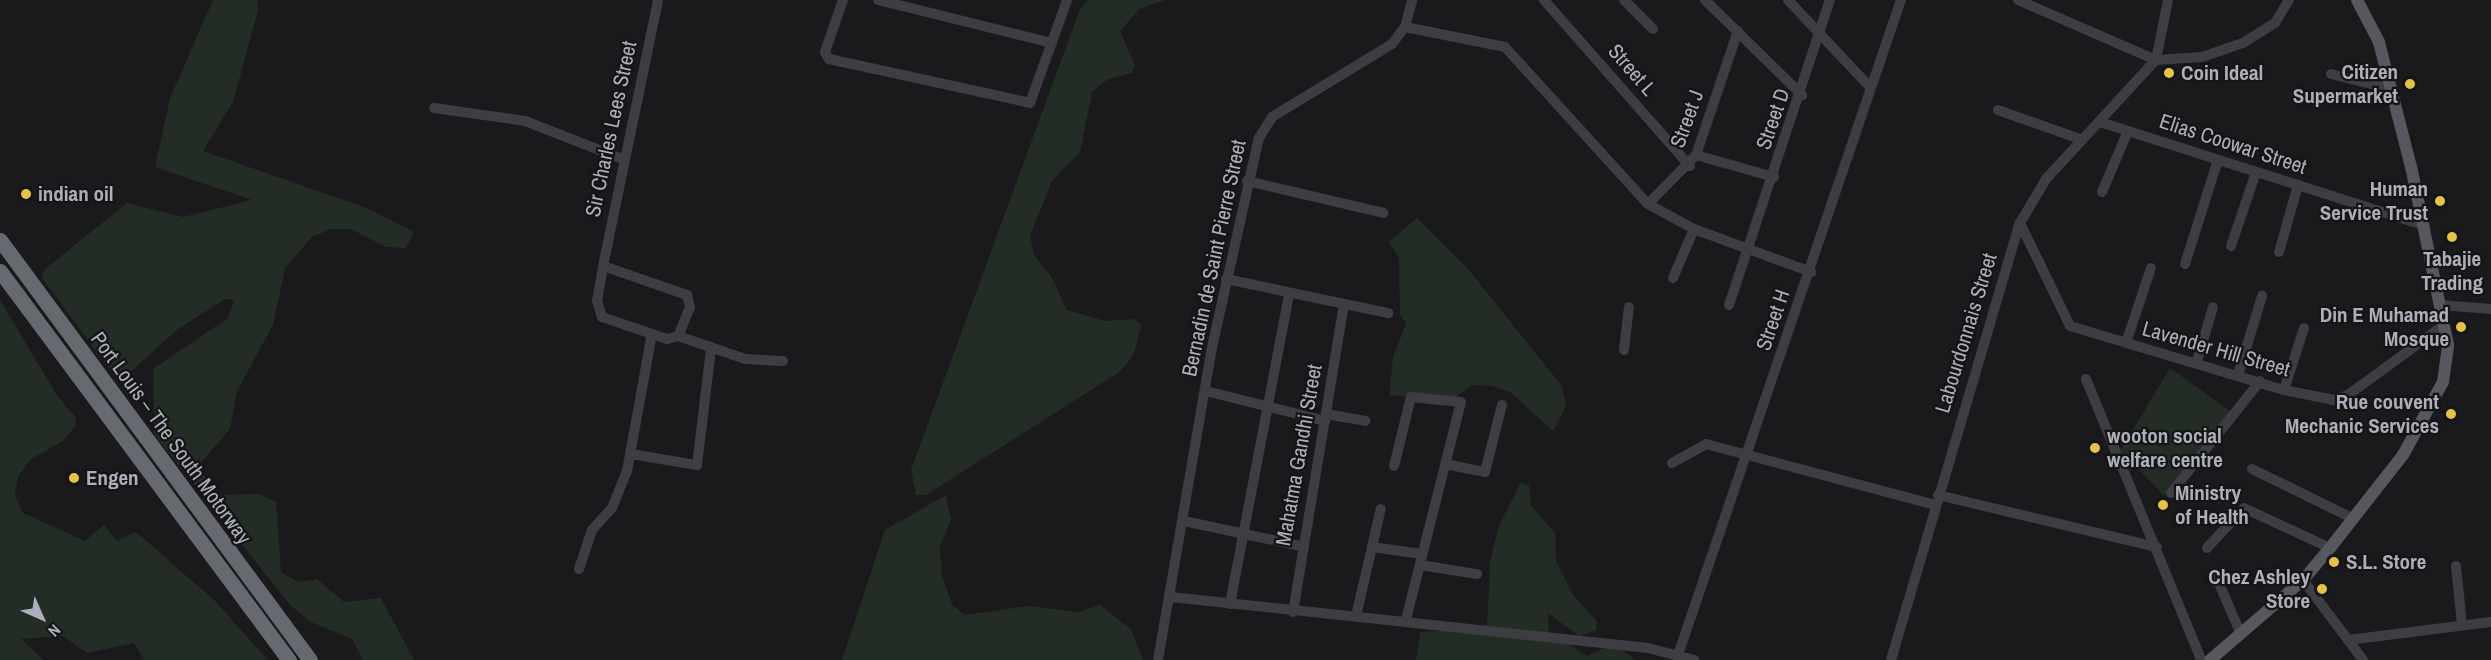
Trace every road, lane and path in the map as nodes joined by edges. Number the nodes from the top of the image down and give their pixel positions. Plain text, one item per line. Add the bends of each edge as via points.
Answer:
1 (658, 0) edge
2 (843, 0) edge
3 (878, 0) edge
4 (1067, 0) edge
5 (1412, 0) edge
6 (1544, 0) edge
7 (1624, 0) edge
8 (1705, 0) edge
9 (1788, 0) edge
10 (1830, 0) edge
11 (2019, 0) edge
12 (2168, 0) edge
13 (2289, 0) edge
14 (2356, 0) edge
15 (1899, 2) edge
16 (1405, 27) junction
17 (1653, 29) dead end
18 (1738, 31) junction
19 (1822, 35) junction
20 (1052, 43) junction
21 (2156, 60) junction
22 (2331, 74) dead end
23 (1871, 88) junction
24 (2391, 89) junction
25 (1802, 95) junction
26 (434, 108) dead end
27 (1998, 110) dead end
28 (2100, 122) junction
29 (2128, 131) junction
30 (2080, 139) junction
31 (1696, 155) junction
32 (625, 160) junction
33 (2218, 160) junction
34 (1690, 166) junction
35 (2256, 172) junction
36 (1774, 177) junction
37 (1247, 182) junction
38 (2298, 185) junction
39 (2102, 192) dead end
40 (1648, 204) junction
41 (1383, 213) dead end
42 (2020, 223) junction
43 (2423, 225) junction
44 (1694, 229) junction
45 (0, 240) edge
46 (2231, 246) dead end
47 (1749, 250) junction
48 (2279, 252) dead end
49 (2185, 264) dead end
50 (603, 266) junction
51 (2151, 268) dead end
52 (0, 271) edge
53 (1810, 272) junction
54 (1673, 278) dead end
55 (1226, 279) junction
56 (1289, 294) junction
57 (2262, 296) dead end
58 (1344, 305) junction
59 (1729, 305) dead end
60 (2441, 305) junction
61 (1629, 307) dead end
62 (2213, 307) dead end
63 (2491, 309) edge
64 (1388, 313) dead end
65 (2444, 325) junction
66 (2304, 328) dead end
67 (652, 334) junction
68 (678, 336) junction
69 (2126, 343) junction
70 (711, 349) junction
71 (1624, 350) dead end
72 (783, 361) dead end
73 (2197, 361) junction
74 (2238, 375) junction
75 (2086, 379) dead end
76 (2260, 381) junction
77 (2284, 390) junction
78 (1206, 391) junction
79 (1502, 405) dead end
80 (1267, 407) junction
81 (1326, 418) junction
82 (1365, 421) dead end
83 (632, 454) junction
84 (1747, 455) junction
85 (1672, 463) dead end
86 (1445, 464) junction
87 (1394, 466) dead end
88 (2252, 469) dead end
89 (2171, 493) dead end
90 (1937, 500) junction
91 (1381, 509) dead end
92 (2354, 519) junction
93 (1184, 521) junction
94 (1242, 534) junction
95 (1301, 546) junction
96 (1372, 547) junction
97 (2157, 547) junction
98 (2207, 548) dead end
99 (2330, 548) junction
100 (1422, 554) junction
101 (1420, 565) junction
102 (2456, 567) dead end
103 (579, 569) dead end
104 (1477, 574) dead end
105 (2215, 574) dead end
106 (2303, 580) junction
107 (1171, 597) junction
108 (1230, 604) junction
109 (1293, 612) junction
110 (1356, 616) junction
111 (1406, 619) junction
112 (2491, 622) edge
113 (2462, 625) junction
114 (2240, 632) junction
115 (2348, 640) junction
116 (1678, 652) junction
117 (289, 660) edge
118 (310, 660) edge
119 (1158, 660) edge
120 (1695, 660) edge
121 (1891, 660) edge
122 (2201, 660) edge
123 (2210, 660) edge
124 (2363, 660) edge

1 - 32 street, Sir Charles Lees Street
2 - 20 street via 825,52 829,59 1030,102
3 - 20 street
4 - 20 street
5 - 16 street, Bernadin de Saint Pierre Street
6 - 34 street, Street L
7 - 17 street
8 - 18 street
9 - 19 street
10 - 19 street, Street D
11 - 21 street
12 - 21 street
13 - 21 street via 2275,23 2243,43 2202,57
14 - 24 main road via 2379,42
15 - 23 street, Street H
16 - 37 street, Bernadin de Saint Pierre Street via 1392,44 1272,117 1259,138
16 - 40 street via 1486,40 1516,55
18 - 25 street
18 - 31 street, Street J
19 - 23 street
19 - 25 street, Street D
21 - 28 street, Labourdonnais Street
22 - 24 street
23 - 53 street, Street H
24 - 43 main road
25 - 36 street, Street D
26 - 32 street via 525,121
27 - 30 street
28 - 29 street, Elias Coowar Street
28 - 30 street, Labourdonnais Street
29 - 33 street, Elias Coowar Street
29 - 39 street
30 - 42 street, Labourdonnais Street via 2046,178
31 - 34 street, Street J
31 - 36 street
32 - 50 street, Sir Charles Lees Street
33 - 35 street, Elias Coowar Street
33 - 49 street
34 - 40 street, Street J
35 - 38 street, Elias Coowar Street
35 - 46 street
36 - 47 street, Street D
37 - 41 street
37 - 55 street, Bernadin de Saint Pierre Street
38 - 43 street, Elias Coowar Street
38 - 48 street
40 - 44 street
42 - 69 street, Lavender Hill Street via 2064,322
42 - 90 street, Labourdonnais Street
43 - 60 main road
44 - 47 street
44 - 54 street
45 - 118 highway, Port Louis – The South Motorway
47 - 53 street
47 - 59 street, Street D
50 - 67 street, Sir Charles Lees Street via 597,301 602,317
50 - 68 street via 687,295 690,307
51 - 69 street
52 - 117 highway, Port Louis – The South Motorway
53 - 84 street, Street H
55 - 56 street
55 - 78 street, Bernadin de Saint Pierre Street
56 - 58 street
56 - 80 street
57 - 74 street
58 - 64 street
58 - 81 street, Mahatma Gandhi Street
60 - 63 street
60 - 65 main road
61 - 71 street
62 - 73 street
65 - 77 street, Lavender Hill Street via 2348,395 2334,400
65 - 92 main road via 2447,363 2436,399 2398,463
66 - 77 street
67 - 68 street, Sir Charles Lees Street
67 - 83 street
68 - 70 street, Sir Charles Lees Street
69 - 73 street, Lavender Hill Street
70 - 72 street, Sir Charles Lees Street via 768,364
70 - 83 street via 697,465
73 - 74 street, Lavender Hill Street
74 - 76 street, Lavender Hill Street
75 - 97 street
76 - 77 street, Lavender Hill Street
76 - 89 street
78 - 80 street
78 - 93 street, Bernadin de Saint Pierre Street
79 - 86 street via 1485,472
80 - 81 street
80 - 94 street
81 - 82 street
81 - 95 street, Mahatma Gandhi Street
83 - 103 street via 612,508 592,530
84 - 85 street via 1706,444
84 - 90 street
84 - 116 street, Street H
86 - 87 street via 1461,402 1411,397
86 - 100 street
88 - 92 street
90 - 97 street
90 - 121 street, Labourdonnais Street
91 - 96 street
92 - 99 main road
93 - 94 street
93 - 107 street, Bernadin de Saint Pierre Street
94 - 95 street
94 - 108 street
95 - 109 street, Mahatma Gandhi Street
96 - 100 street
96 - 110 street
97 - 122 street
98 - 99 street via 2244,508
99 - 106 main road
100 - 101 street
101 - 104 street
101 - 111 street
102 - 113 street
105 - 114 street
106 - 114 main road
106 - 115 street
107 - 108 street
107 - 119 street, Bernadin de Saint Pierre Street
108 - 109 street
109 - 110 street
110 - 111 street
111 - 116 street
112 - 113 street
113 - 115 street
114 - 123 main road
115 - 124 street
116 - 120 street

